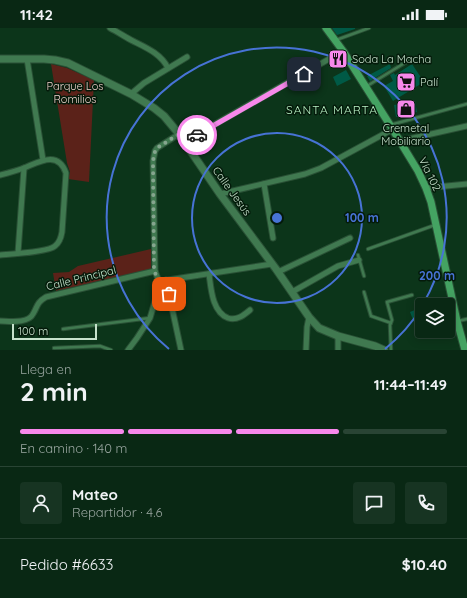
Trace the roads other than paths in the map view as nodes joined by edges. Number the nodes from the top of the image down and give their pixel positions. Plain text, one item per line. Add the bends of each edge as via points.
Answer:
1 (110, 28) edge
2 (326, 28) edge
3 (369, 28) edge
4 (335, 40) junction
5 (343, 51) junction
6 (187, 57) dead end
7 (0, 59) edge
8 (27, 59) junction
9 (411, 59) dead end
10 (168, 68) junction
11 (366, 86) junction
12 (131, 94) junction
13 (467, 104) edge
14 (467, 126) edge
15 (392, 127) junction
16 (179, 134) junction
17 (400, 141) junction
18 (184, 142) junction
19 (43, 160) junction
20 (24, 168) junction
21 (0, 175) edge
22 (264, 184) junction
23 (467, 184) edge
24 (426, 188) junction
25 (220, 194) junction
26 (436, 225) junction
27 (273, 238) dead end
28 (350, 238) dead end
29 (368, 249) dead end
30 (18, 253) junction
31 (0, 255) edge
32 (359, 258) joint
33 (272, 264) junction
34 (154, 271) junction
35 (278, 272) junction
36 (209, 274) junction
37 (364, 276) dead end
38 (164, 280) junction
39 (292, 292) junction
40 (364, 292) dead end
41 (412, 294) dead end
42 (250, 310) dead end
43 (309, 317) junction
44 (150, 318) junction
45 (467, 319) edge
46 (0, 321) edge
47 (457, 321) junction
48 (391, 323) junction
49 (63, 329) dead end
50 (338, 336) junction
51 (465, 346) edge
52 (54, 348) dead end
53 (111, 350) edge
54 (128, 350) edge
55 (181, 350) edge
56 (306, 350) edge
57 (338, 350) edge
58 (384, 350) edge
59 (391, 350) edge

1 - 10 street via 152,51
2 - 4 main road, Vía 102
3 - 4 lane
4 - 5 main road, Vía 102
5 - 11 main road, Vía 102
5 - 18 street
6 - 10 street
7 - 8 street, Calle Jesús
8 - 12 street, Calle Jesús via 68,63
8 - 19 street
9 - 11 lane
10 - 12 street
11 - 15 main road, Vía 102
12 - 16 street, Calle Jesús via 164,116
13 - 15 lane
14 - 17 street
15 - 17 main road, Vía 102
15 - 22 street via 321,168
16 - 18 street, Calle Jesús
16 - 34 street via 157,148 153,161
17 - 24 main road, Vía 102
18 - 25 street, Calle Jesús
19 - 20 street
19 - 30 street via 56,161 64,167 66,173 61,238 56,246 48,250
20 - 21 street
20 - 30 street
22 - 25 street
22 - 27 street
23 - 24 street
24 - 26 main road, Vía 102
25 - 33 street, Calle Jesús
26 - 29 lane
26 - 47 main road, Vía 102
28 - 35 street
30 - 31 street
32 - 37 lane
32 - 39 street via 338,266
33 - 35 street, Calle Jesús
33 - 36 street
34 - 38 street via 158,279
34 - 46 street, Calle Principal via 46,297 38,303 30,318
35 - 39 street, Calle Jesús
36 - 38 street
36 - 42 street via 216,307 220,312 234,319
38 - 44 street
38 - 55 street
39 - 43 street, Calle Jesús
40 - 48 lane via 370,316
41 - 48 lane via 387,302 392,316
43 - 50 street, Calle Jesús via 319,328
43 - 56 street
44 - 49 lane
44 - 54 street
45 - 47 lane
47 - 51 main road, Vía 102
48 - 59 lane
50 - 57 street
50 - 58 street, Calle Jesús
52 - 53 lane via 100,346

